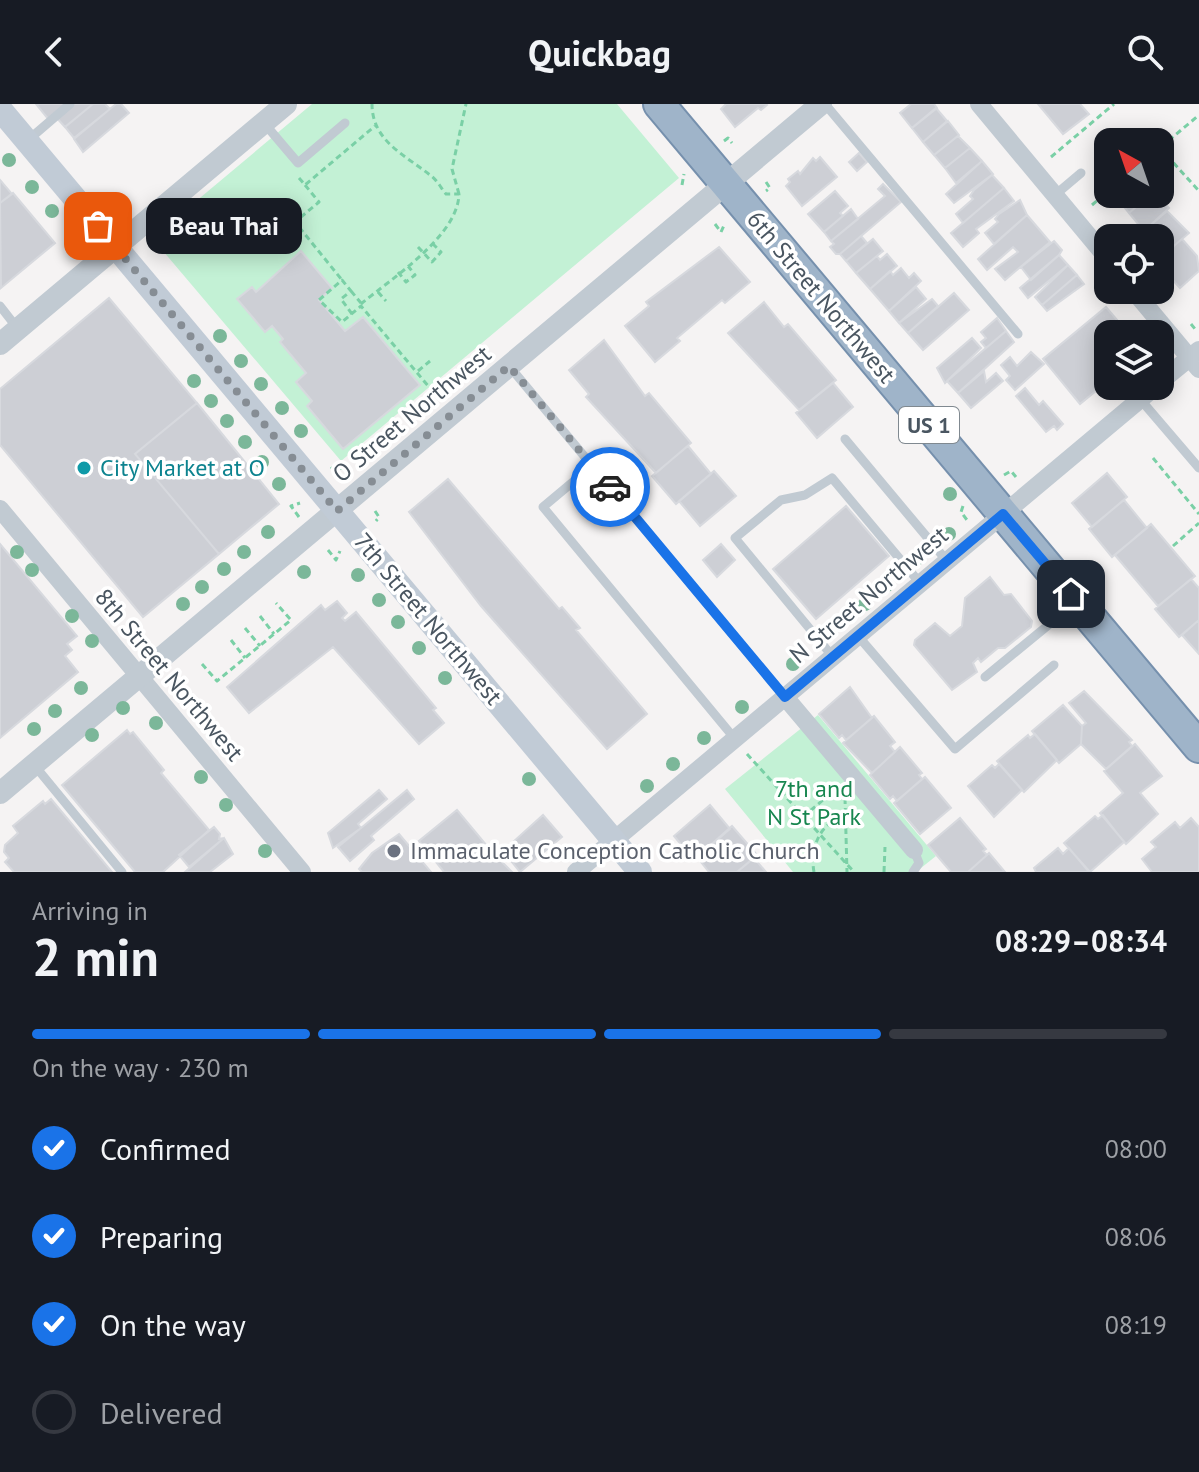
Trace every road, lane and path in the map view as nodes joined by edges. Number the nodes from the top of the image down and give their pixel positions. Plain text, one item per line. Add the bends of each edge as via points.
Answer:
1 (70, 104) edge
2 (286, 104) edge
3 (372, 104) edge
4 (466, 104) edge
5 (659, 104) edge
6 (823, 104) edge
7 (979, 104) edge
8 (1114, 104) edge
9 (0, 109) edge
10 (1199, 115) edge
11 (264, 123) junction
12 (345, 123) dead end
13 (1174, 137) edge
14 (27, 141) junction
15 (724, 141) dead end
16 (732, 143) dead end
17 (1051, 157) dead end
18 (1174, 163) edge
19 (1081, 173) dead end
20 (684, 174) dead end
21 (766, 182) dead end
22 (726, 184) junction
23 (305, 185) dead end
24 (682, 185) dead end
25 (1199, 191) edge
26 (764, 192) dead end
27 (459, 194) junction
28 (1055, 195) junction
29 (725, 223) dead end
30 (715, 224) dead end
31 (80, 240) dead end
32 (1094, 242) edge
33 (433, 244) junction
34 (116, 247) junction
35 (420, 249) junction
36 (80, 251) dead end
37 (407, 265) junction
38 (398, 272) junction
39 (342, 280) junction
40 (377, 290) junction
41 (351, 291) junction
42 (386, 301) dead end
43 (1146, 304) edge
44 (361, 305) junction
45 (0, 306) edge
46 (352, 314) junction
47 (18, 329) junction
48 (1018, 334) dead end
49 (0, 344) edge
50 (1196, 359) edge
51 (430, 361) dead end
52 (509, 366) junction
53 (416, 372) junction
54 (1174, 373) edge
55 (429, 387) dead end
56 (1139, 400) edge
57 (1141, 400) edge
58 (845, 439) dead end
59 (1153, 458) dead end
60 (592, 466) junction
61 (1199, 468) edge
62 (331, 469) dead end
63 (342, 469) dead end
64 (1004, 475) dead end
65 (1018, 479) dead end
66 (300, 503) dead end
67 (963, 505) dead end
68 (0, 509) edge
69 (337, 511) junction
70 (375, 511) dead end
71 (1003, 514) junction
72 (1199, 514) edge
73 (300, 518) dead end
74 (967, 520) dead end
75 (375, 522) dead end
76 (1199, 523) edge
77 (1173, 546) dead end
78 (328, 550) dead end
79 (340, 551) dead end
80 (947, 561) junction
81 (920, 583) junction
82 (1077, 601) junction
83 (276, 603) dead end
84 (260, 616) dead end
85 (245, 628) dead end
86 (274, 634) junction
87 (858, 636) junction
88 (231, 640) dead end
89 (260, 646) junction
90 (833, 657) junction
91 (245, 658) junction
92 (202, 664) dead end
93 (1054, 665) dead end
94 (139, 677) junction
95 (985, 677) dead end
96 (785, 697) junction
97 (735, 739) junction
98 (1199, 747) edge
99 (34, 765) junction
100 (0, 793) edge
101 (847, 816) junction
102 (803, 817) junction
103 (872, 824) dead end
104 (880, 834) dead end
105 (818, 835) junction
106 (614, 840) junction
107 (914, 850) joint
108 (847, 864) junction
109 (122, 872) edge
110 (302, 872) edge
111 (576, 872) edge
112 (640, 872) edge
113 (814, 872) edge
114 (847, 872) edge
115 (854, 872) edge
116 (884, 872) edge
117 (913, 872) edge

1 - 14 lane
2 - 11 street
3 - 27 path via 372,118 391,146 434,178 446,194
4 - 27 path via 452,169
5 - 22 highway, 6th Street Northwest / US 1
6 - 22 street, O Street Northwest
6 - 48 lane
7 - 28 street
8 - 17 path
9 - 14 main road, 7th Street Northwest
10 - 13 path
11 - 12 lane via 298,163
11 - 34 street
14 - 34 main road, 7th Street Northwest
15 - 16 path
18 - 25 path
19 - 28 lane
20 - 24 path
21 - 26 path via 770,188
22 - 52 street, O Street Northwest
22 - 71 highway, 6th Street Northwest / US 1
23 - 39 path via 319,202 295,222
27 - 33 path via 455,218
28 - 32 street
29 - 30 path via 721,232
31 - 36 path via 74,246
33 - 35 path
33 - 35 path via 441,252 432,262
34 - 47 street
34 - 69 main road, 7th Street Northwest
35 - 37 path
37 - 38 path
37 - 38 path via 415,275 406,282
38 - 40 path
39 - 41 path
39 - 46 path via 319,300 342,322
40 - 42 path
40 - 44 path
41 - 44 path
41 - 46 path via 341,299
43 - 50 street
44 - 46 path
44 - 53 path
45 - 47 lane
47 - 49 street
50 - 54 street, N Street Northwest
51 - 53 path
52 - 60 lane
52 - 69 street, O Street Northwest
53 - 55 path
56 - 71 street, N Street Northwest
57 - 61 lane
58 - 80 lane
59 - 72 path
60 - 96 lane
60 - 97 lane via 543,507
62 - 63 path via 337,464
64 - 65 path via 1011,471
66 - 73 path via 291,506
67 - 74 path
68 - 94 street, 8th Street Northwest
69 - 94 street, O Street Northwest
69 - 106 main road, 7th Street Northwest
70 - 75 path
71 - 80 street, N Street Northwest
71 - 82 highway, 6th Street Northwest / US 1
76 - 77 path
78 - 79 path via 336,560
80 - 81 street, N Street Northwest
81 - 87 street, N Street Northwest
81 - 90 lane via 832,478 805,495 781,500 735,538
82 - 95 lane
82 - 98 highway, 6th Street Northwest / US 1
83 - 86 path via 291,620
84 - 86 path
85 - 89 path
86 - 89 path
87 - 90 street, N Street Northwest
87 - 93 lane via 955,749
88 - 91 path
89 - 91 path
90 - 96 street, N Street Northwest
91 - 92 path via 217,681
94 - 99 street, O Street Northwest
94 - 110 street, 8th Street Northwest
96 - 97 street, N Street Northwest
96 - 107 street
97 - 102 path
97 - 106 street, N Street Northwest
99 - 100 street, O Street Northwest
99 - 109 lane
101 - 102 path via 843,783
101 - 103 path
101 - 105 path via 832,821
101 - 108 path
102 - 105 path
104 - 116 path via 887,856
105 - 108 path
105 - 113 path
106 - 111 street, N Street Northwest
106 - 112 main road, 7th Street Northwest
107 - 117 lane via 919,863
108 - 114 path
108 - 115 path

